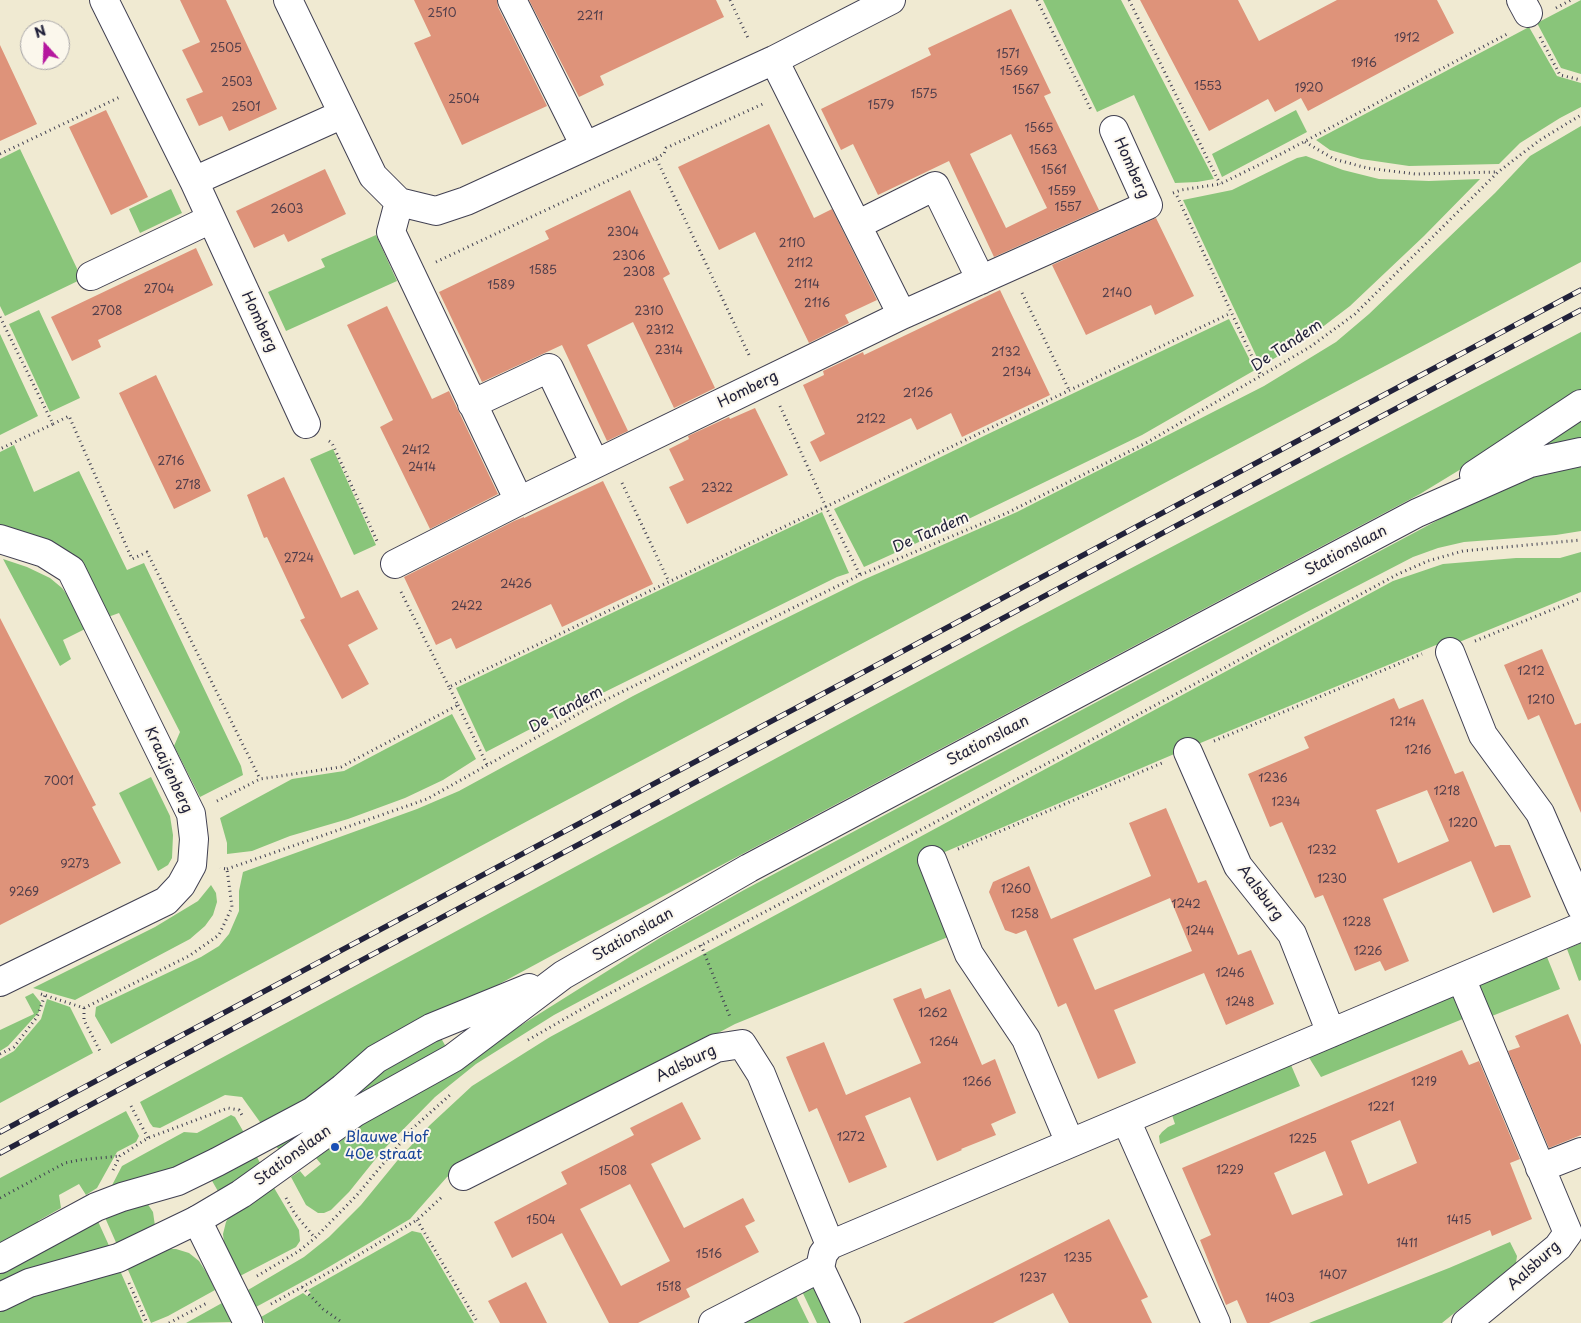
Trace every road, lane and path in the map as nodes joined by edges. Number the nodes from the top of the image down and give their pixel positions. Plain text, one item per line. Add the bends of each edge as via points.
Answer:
1 (104, 0) edge
2 (288, 0) edge
3 (512, 0) edge
4 (730, 0) edge
5 (890, 0) edge
6 (1037, 0) edge
7 (1129, 0) edge
8 (1571, 0) edge
9 (1555, 8) dead end
10 (1525, 18) edge
11 (768, 63) junction
12 (1581, 80) edge
13 (145, 85) junction
14 (790, 92) junction
15 (343, 114) junction
16 (1581, 115) edge
17 (1114, 130) joint
18 (1305, 142) junction
19 (585, 146) junction
20 (0, 154) edge
21 (656, 158) junction
22 (1498, 172) junction
23 (194, 181) junction
24 (1220, 184) junction
25 (1175, 192) junction
26 (399, 202) junction
27 (1148, 205) junction
28 (211, 219) junction
29 (857, 225) junction
30 (1009, 267) junction
31 (410, 274) junction
32 (91, 276) dead end
33 (982, 280) junction
34 (1231, 313) junction
35 (902, 315) junction
36 (0, 317) edge
37 (1261, 376) junction
38 (765, 382) junction
39 (1069, 390) junction
40 (472, 404) junction
41 (1581, 404) edge
42 (53, 424) junction
43 (306, 424) dead end
44 (0, 449) edge
45 (1581, 452) edge
46 (602, 461) junction
47 (519, 501) junction
48 (826, 506) junction
49 (1417, 513) junction
50 (0, 539) edge
51 (395, 564) dead end
52 (860, 575) junction
53 (669, 582) junction
54 (1581, 598) edge
55 (1450, 652) junction
56 (458, 706) junction
57 (1188, 752) junction
58 (487, 765) junction
59 (260, 779) junction
60 (191, 814) junction
61 (932, 860) joint
62 (192, 865) junction
63 (227, 869) junction
64 (1581, 907) edge
65 (1581, 927) edge
66 (701, 945) dead end
67 (563, 975) junction
68 (1461, 978) junction
69 (0, 982) edge
70 (84, 1008) junction
71 (1331, 1033) junction
72 (742, 1044) junction
73 (100, 1051) dead end
74 (0, 1054) edge
75 (131, 1106) dead end
76 (1126, 1120) junction
77 (148, 1138) dead end
78 (1070, 1143) junction
79 (1581, 1152) edge
80 (120, 1156) dead end
81 (1540, 1168) junction
82 (463, 1176) joint
83 (178, 1181) junction
84 (0, 1198) edge
85 (197, 1220) junction
86 (418, 1220) junction
87 (315, 1238) dead end
88 (825, 1257) junction
89 (0, 1259) edge
90 (302, 1287) junction
91 (232, 1290) junction
92 (0, 1297) edge
93 (247, 1321) edge
94 (169, 1323) edge
95 (342, 1323) edge
96 (478, 1323) edge
97 (713, 1323) edge
98 (846, 1323) edge
99 (1216, 1323) edge
100 (1466, 1323) edge

1 - 13 street, Homberg
2 - 15 street
3 - 19 street
4 - 11 path
5 - 11 street
6 - 17 path via 1094,116
7 - 24 path
8 - 9 path
10 - 12 path via 1560,75
10 - 18 path
11 - 14 street
11 - 19 street
13 - 20 path
13 - 23 street, Homberg
14 - 21 path via 666,148 664,154
14 - 29 street
15 - 23 street
15 - 26 street via 373,176
16 - 22 path, De Tandem via 1540,140
17 - 27 street, Homberg
18 - 22 path via 1334,159 1367,168 1415,174
18 - 24 path
19 - 26 street via 466,201 436,210
21 - 31 path
21 - 38 path
22 - 37 path, De Tandem via 1355,314 1310,347
23 - 28 street, Homberg
24 - 25 path
25 - 27 path
25 - 34 path
26 - 31 street via 391,232
27 - 30 street, Homberg
28 - 32 street
28 - 43 street, Homberg
29 - 33 street via 935,186
29 - 35 street
30 - 33 street, Homberg
30 - 39 path
31 - 40 street
33 - 35 street, Homberg
34 - 37 path
34 - 39 path
35 - 38 street, Homberg
36 - 42 path
37 - 52 path, De Tandem via 1146,442 1007,513
38 - 46 street, Homberg
38 - 48 path
39 - 48 path
40 - 46 street via 549,368
40 - 47 street
41 - 49 street, Stationslaan
42 - 44 path
42 - 59 path via 70,416 132,559 147,552
45 - 49 street, Stationslaan via 1530,464
46 - 47 street, Homberg
46 - 53 path
47 - 51 street, Homberg
48 - 52 path
48 - 53 path
49 - 67 street, Stationslaan via 749,868
50 - 60 street, Kraaijenberg via 44,553 71,570
52 - 58 path, De Tandem via 588,709
53 - 56 path via 449,687
54 - 55 path
55 - 57 path via 1434,649
55 - 64 street via 1483,735 1540,813
56 - 58 path
56 - 59 path via 341,767
57 - 61 path
57 - 71 street, Aalsburg via 1238,866 1292,934
58 - 63 path, De Tandem via 427,799
59 - 60 path
60 - 62 street, Kraaijenberg via 194,839
61 - 78 street via 969,954 1026,1039
62 - 63 path
62 - 69 street, Kraaijenberg via 181,885 166,901
63 - 70 path via 232,906 219,935 189,956
65 - 68 street
66 - 72 path
67 - 83 street, Stationslaan via 431,1028 376,1059 313,1111
67 - 85 street, Stationslaan via 453,1058 354,1113 241,1194
68 - 71 street
68 - 81 street, Aalsburg
70 - 73 path via 84,1020
70 - 74 path via 46,995 38,1017 14,1046
71 - 76 street
72 - 82 street, Aalsburg via 716,1048
72 - 88 street via 761,1074
75 - 77 path
76 - 78 street
76 - 99 street
78 - 88 street
79 - 81 street
80 - 84 path via 65,1163
81 - 100 street, Aalsburg via 1568,1233 1558,1247
82 - 86 path
83 - 85 street
83 - 89 street, Stationslaan via 96,1207
85 - 91 street
85 - 92 street, Stationslaan via 118,1258 29,1283
86 - 90 path
86 - 96 path
87 - 91 path via 299,1251
88 - 97 street
88 - 98 street
90 - 93 path
90 - 95 path
91 - 93 street
91 - 94 path

